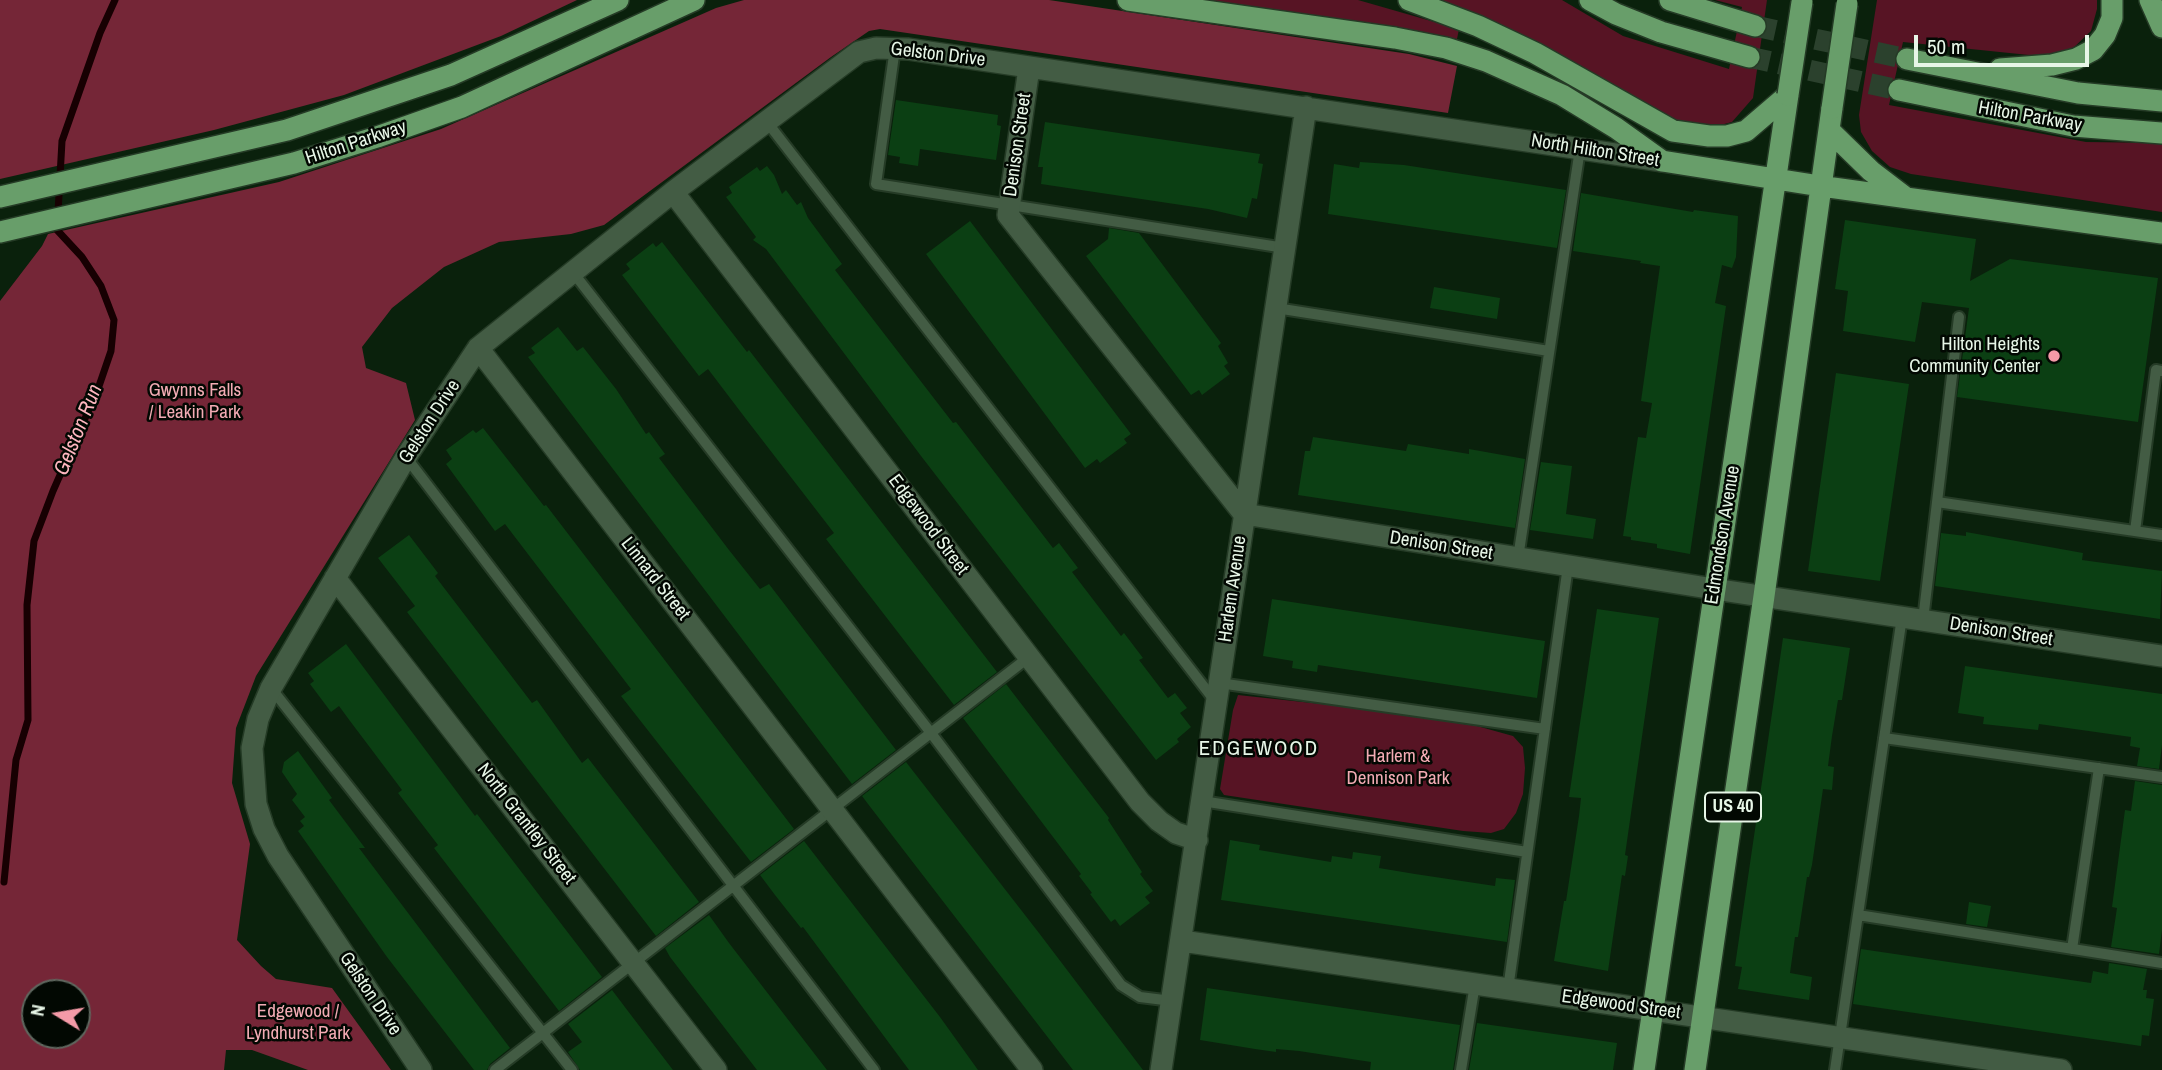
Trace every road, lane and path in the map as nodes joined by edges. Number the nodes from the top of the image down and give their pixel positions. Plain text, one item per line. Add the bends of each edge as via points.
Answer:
1 (618, 0) edge
2 (694, 0) edge
3 (1128, 0) edge
4 (1409, 0) edge
5 (1590, 0) edge
6 (1670, 0) edge
7 (2112, 0) edge
8 (2150, 0) edge
9 (1802, 1) edge
10 (1849, 1) edge
11 (1755, 26) tunnel mouth
12 (2162, 27) edge
13 (895, 48) junction
14 (1749, 57) tunnel mouth
15 (1907, 59) tunnel mouth
16 (1029, 68) junction
17 (1973, 71) junction
18 (1899, 90) tunnel mouth
19 (1788, 95) junction
20 (2162, 101) edge
21 (1306, 107) junction
22 (767, 122) junction
23 (1829, 130) junction
24 (2162, 133) edge
25 (1580, 149) junction
26 (1662, 161) junction
27 (1777, 180) junction
28 (1820, 186) junction
29 (673, 192) junction
30 (0, 197) edge
31 (1906, 198) junction
32 (1010, 205) junction
33 (0, 232) edge
34 (2162, 233) edge
35 (1285, 248) junction
36 (572, 271) junction
37 (1276, 308) junction
38 (1959, 317) dead end
39 (478, 348) junction
40 (1549, 351) junction
41 (2162, 371) edge
42 (406, 457) junction
43 (1937, 502) junction
44 (1244, 514) junction
45 (2135, 531) junction
46 (2162, 535) edge
47 (1518, 558) junction
48 (1568, 566) junction
49 (335, 578) junction
50 (1714, 589) junction
51 (1764, 596) junction
52 (1913, 618) junction
53 (2162, 656) edge
54 (1029, 657) junction
55 (271, 688) junction
56 (1218, 693) junction
57 (1545, 729) junction
58 (931, 733) junction
59 (1884, 738) junction
60 (2099, 768) junction
61 (2162, 777) edge
62 (1202, 802) junction
63 (832, 809) junction
64 (1197, 840) junction
65 (1527, 852) junction
66 (732, 886) junction
67 (1858, 915) junction
68 (1182, 941) junction
69 (2072, 949) junction
70 (634, 962) junction
71 (2162, 963) edge
72 (1475, 984) junction
73 (1508, 989) junction
74 (1172, 1001) junction
75 (1652, 1010) junction
76 (1703, 1017) junction
77 (543, 1033) junction
78 (1840, 1038) junction
79 (421, 1070) edge
80 (495, 1070) edge
81 (572, 1070) edge
82 (716, 1070) edge
83 (874, 1070) edge
84 (1032, 1070) edge
85 (1161, 1070) edge
86 (1461, 1070) edge
87 (1644, 1070) edge
88 (1695, 1070) edge
89 (1835, 1070) edge
90 (2061, 1070) edge

1 - 30 main road, Hilton Parkway via 451,75 287,130
2 - 33 main road, Hilton Parkway via 462,107 377,137 294,163
3 - 26 main road via 1446,48 1562,95
4 - 19 main road via 1535,53 1673,131 1727,136 1746,131
5 - 14 main road via 1661,32
6 - 11 main road
7 - 17 main road via 2112,18 2105,35 2093,50 2076,59
8 - 12 main road
9 - 19 main road, Edmondson Avenue / US 40, bridge
10 - 23 main road, US 40, bridge
13 - 16 street, Gelston Drive
13 - 22 street, Gelston Drive via 859,52
13 - 32 lane via 876,184
15 - 17 main road, Hilton Parkway
16 - 21 street, North Hilton Street
16 - 32 street, Denison Street
17 - 20 main road, Hilton Parkway via 2078,93
18 - 24 main road, Hilton Parkway via 2073,126
19 - 27 main road, Edmondson Avenue / US 40
21 - 25 street, North Hilton Street
21 - 35 street, Harlem Avenue
22 - 29 street, Gelston Drive
22 - 56 lane
23 - 28 main road, US 40
23 - 31 main road
25 - 26 street, North Hilton Street
25 - 40 lane
26 - 27 main road, North Hilton Street
27 - 28 main road, North Hilton Street
27 - 50 main road, Edmondson Avenue / US 40
28 - 31 main road, North Hilton Street
28 - 51 main road, US 40
29 - 36 street, Gelston Drive
29 - 54 street, Edgewood Street
31 - 34 main road, North Hilton Street
32 - 35 lane
32 - 44 street, Denison Street via 1008,215
35 - 37 street, Harlem Avenue
36 - 39 street, Gelston Drive
36 - 58 lane
37 - 40 lane
37 - 44 street, Harlem Avenue
38 - 43 lane
39 - 42 street, Gelston Drive
39 - 63 street, Linnard Street
40 - 47 lane
41 - 45 lane via 2156,370
42 - 49 street, Gelston Drive
42 - 66 lane
43 - 45 lane
43 - 52 lane
44 - 47 street, Denison Street
44 - 56 street, Harlem Avenue
45 - 46 lane
47 - 48 street, Denison Street
48 - 50 street, Denison Street
48 - 57 lane
49 - 55 street, Gelston Drive
49 - 70 street, North Grantley Street
50 - 51 street, Denison Street
50 - 75 main road, Edmondson Avenue / US 40
51 - 52 street, Denison Street
51 - 76 main road, US 40
52 - 53 street, Denison Street
52 - 59 lane
54 - 58 lane
54 - 64 street, Edgewood Street via 1140,802 1158,821
55 - 77 lane
55 - 79 street, Gelston Drive via 252,748 264,829
56 - 57 lane
56 - 62 street, Harlem Avenue
57 - 65 lane
58 - 63 lane
58 - 74 lane via 1121,985 1140,998
59 - 60 lane
59 - 67 lane
60 - 61 lane
60 - 69 lane
62 - 64 street, Harlem Avenue
62 - 65 lane
63 - 66 lane
63 - 84 street, Linnard Street
64 - 68 street, Harlem Avenue
65 - 73 lane
66 - 70 lane
66 - 83 lane
67 - 69 lane
67 - 78 lane
68 - 72 street, Edgewood Street
68 - 74 street, Harlem Avenue
69 - 71 lane
70 - 77 lane
70 - 82 street, North Grantley Street
72 - 73 street, Edgewood Street
72 - 86 lane
73 - 75 street, Edgewood Street
74 - 85 street, Harlem Avenue
75 - 76 street, Edgewood Street
75 - 87 main road, Edmondson Avenue / US 40
76 - 78 street, Edgewood Street
76 - 88 main road, US 40
77 - 80 lane
77 - 81 lane
78 - 89 lane
78 - 90 street, Edgewood Street

